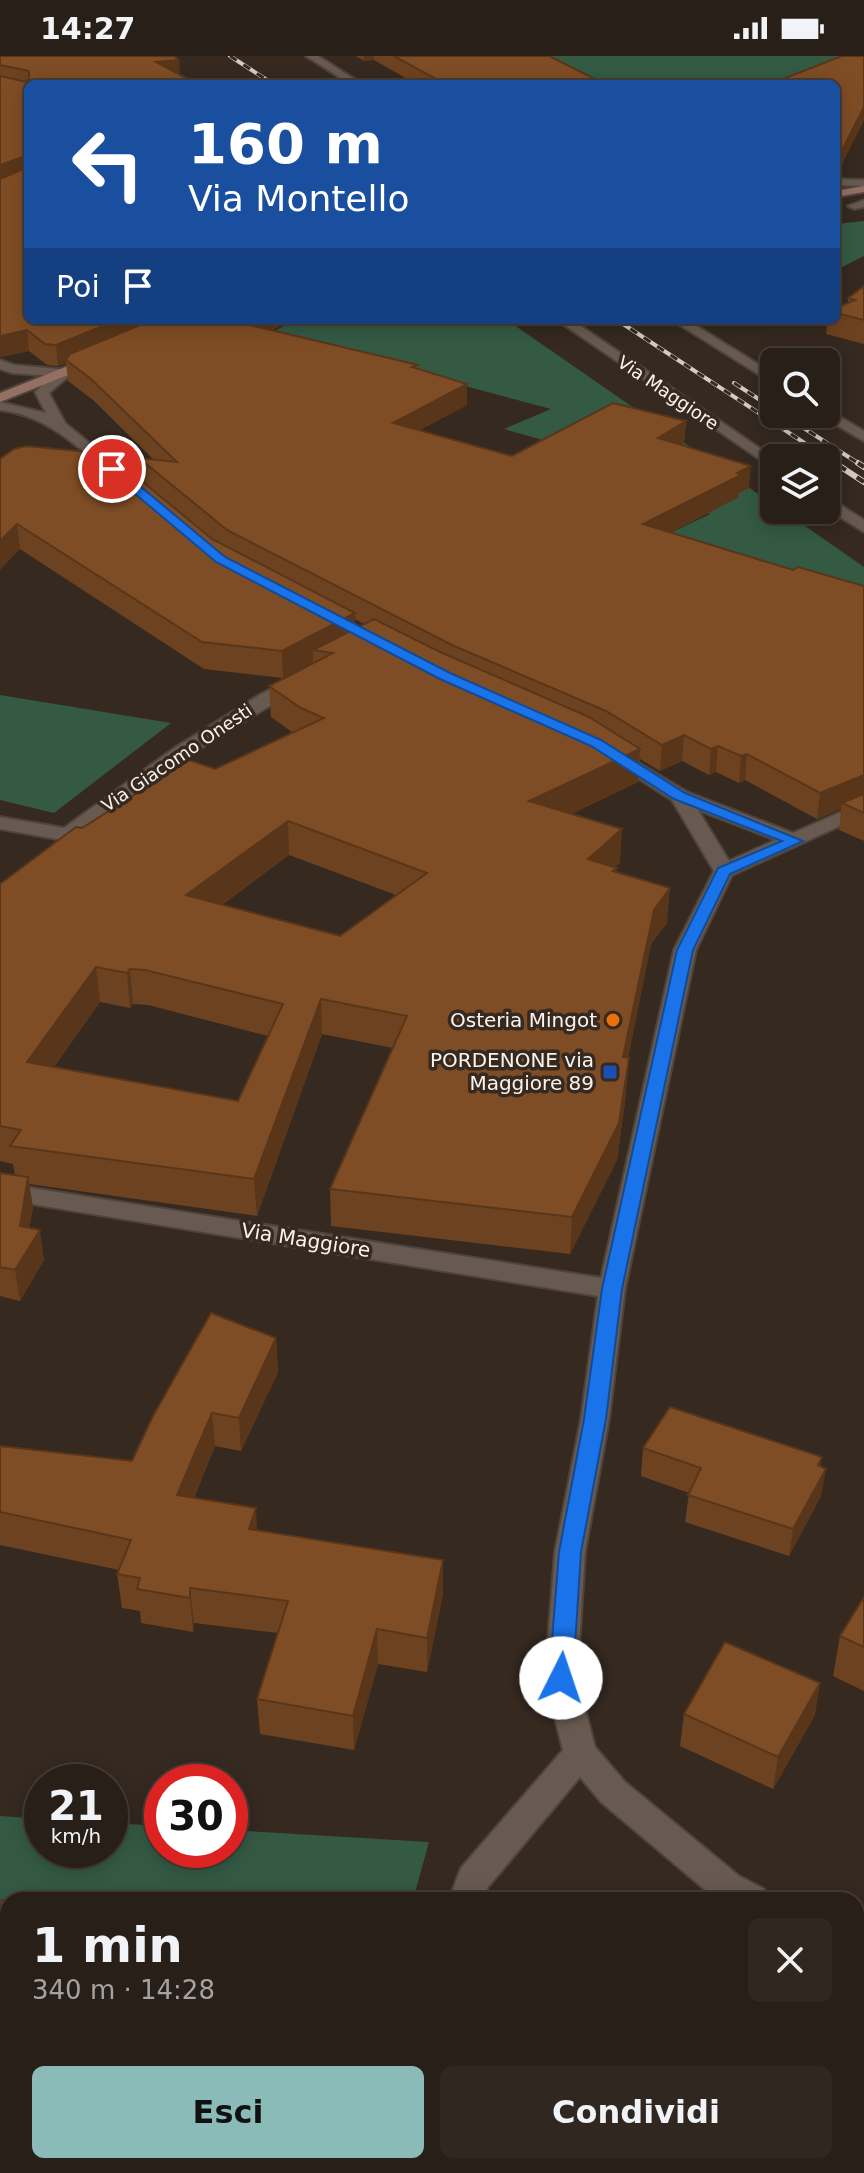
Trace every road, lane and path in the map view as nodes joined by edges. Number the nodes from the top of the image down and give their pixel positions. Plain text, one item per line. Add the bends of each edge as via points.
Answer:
1 (311, 56) edge
2 (350, 80) edge
3 (840, 183) edge
4 (864, 186) edge
5 (840, 193) edge
6 (569, 324) edge
7 (684, 324) edge
8 (115, 351) edge
9 (0, 364) edge
10 (760, 371) edge
11 (64, 373) junction
12 (0, 383) edge
13 (0, 391) edge
14 (0, 398) edge
15 (0, 406) edge
16 (58, 422) junction
17 (840, 422) edge
18 (864, 437) edge
19 (760, 455) edge
20 (131, 484) edge
21 (840, 511) edge
22 (864, 527) edge
23 (320, 669) edge
24 (596, 743) edge
25 (680, 796) junction
26 (864, 808) edge
27 (0, 823) edge
28 (68, 835) junction
29 (796, 841) junction
30 (46, 855) edge
31 (724, 871) junction
32 (0, 1191) edge
33 (612, 1289) junction
34 (580, 1753) junction
35 (469, 1892) edge
36 (737, 1892) edge

1 - 2 street
3 - 4 street
4 - 5 street
6 - 19 street, Via Maggiore
7 - 10 street
8 - 11 street
9 - 11 street
11 - 14 street
11 - 16 street via 42,392
12 - 13 street
15 - 16 street via 24,408
16 - 20 street
17 - 18 street
21 - 22 street
23 - 28 street, Via Giacomo Onesti via 226,720
24 - 25 street
25 - 29 street
25 - 31 street
26 - 29 street
27 - 28 street
28 - 30 street, Via Giacomo Onesti
29 - 31 street
31 - 33 street via 685,950
32 - 33 street, Via Maggiore
33 - 34 street via 570,1552 562,1662 561,1678
34 - 35 street via 473,1879
34 - 36 street via 613,1792

